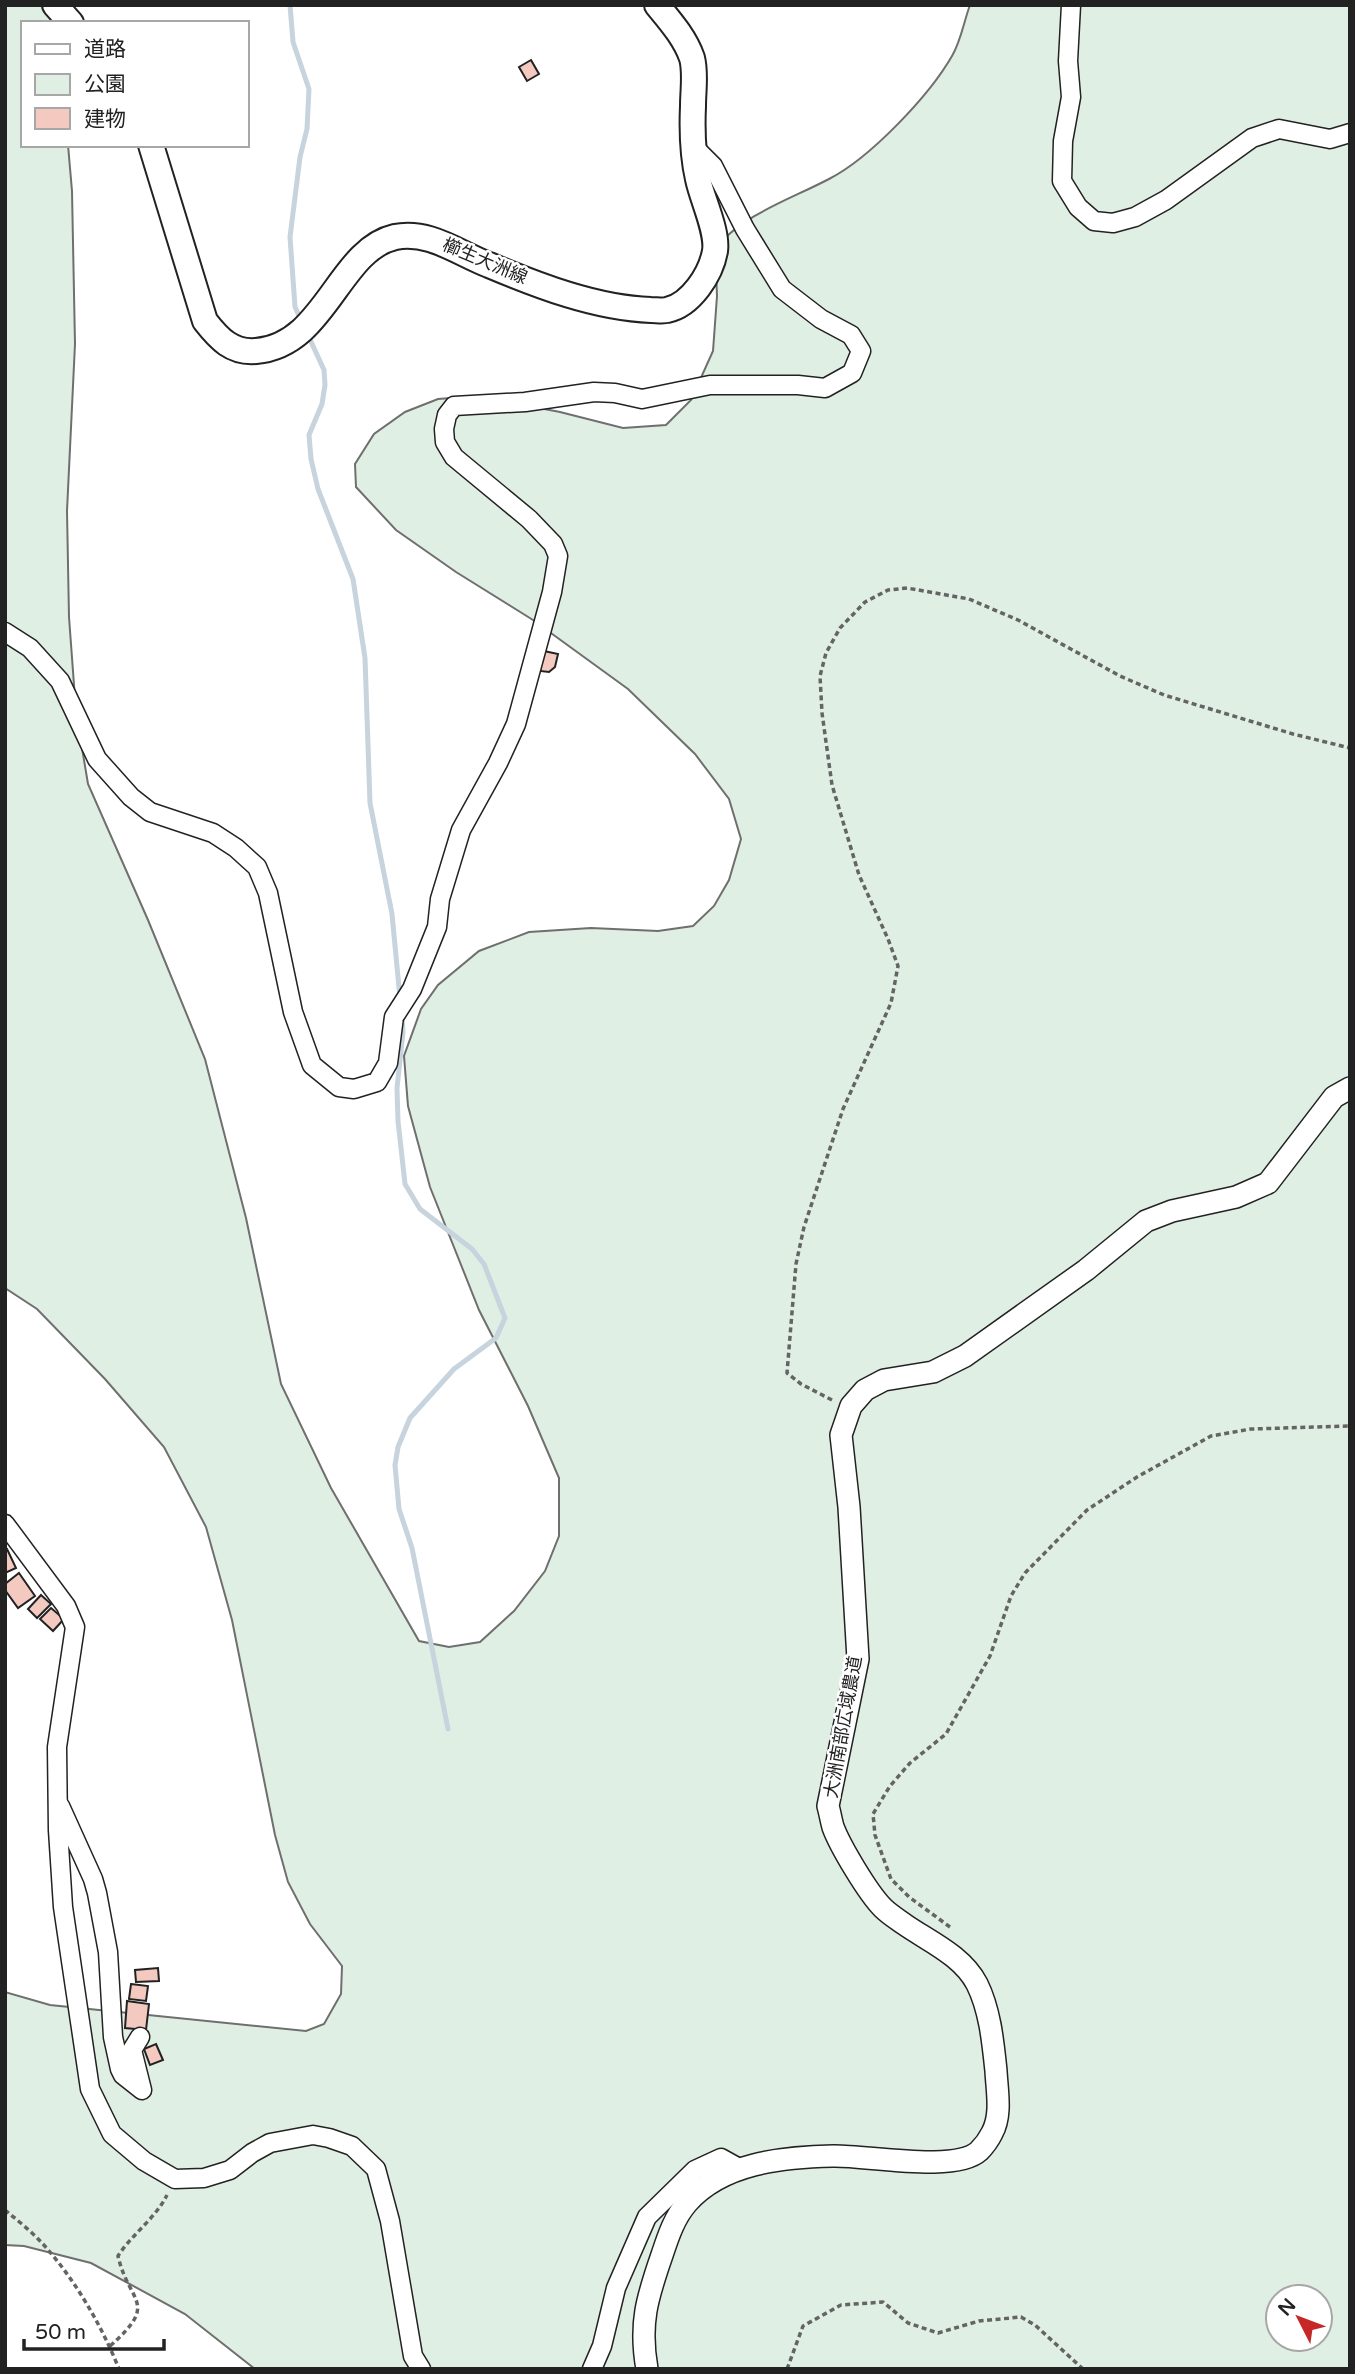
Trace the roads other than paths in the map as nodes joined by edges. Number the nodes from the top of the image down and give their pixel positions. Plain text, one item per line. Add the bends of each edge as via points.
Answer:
1 (55, 5) edge
2 (657, 5) edge
3 (1071, 5) edge
4 (69, 21) edge
5 (1350, 133) edge
6 (152, 147) edge
7 (696, 149) junction
8 (5, 632) edge
9 (1350, 1087) edge
10 (5, 1524) edge
11 (57, 1799) junction
12 (140, 2037) dead end
13 (739, 2168) junction
14 (421, 2369) edge
15 (592, 2369) edge
16 (648, 2369) edge

1 - 4 main road
2 - 7 main road, 櫛生大洲線 via 692,59
3 - 5 street via 1071,97 1062,181 1078,208 1094,221 1135,218 1252,138 1279,129 1329,139
6 - 7 main road, 櫛生大洲線 via 205,321 231,348 248,352 285,345 371,249 408,235 436,240 487,265 581,297 667,310 699,287 715,249 697,177
7 - 8 street via 713,166 782,289 851,335 861,351 852,373 825,388 710,385 642,399 594,392 504,404 466,403 454,406 447,415 445,442 454,457 529,519 558,556 516,724 461,830 443,888 437,927 412,989 394,1017 388,1063 377,1082 354,1089 339,1087 312,1065 293,1012 268,893 257,867 213,833 150,812 131,797 97,759 60,681 30,648
9 - 13 street, 大洲南部広域農道 via 1334,1097 1268,1183 1236,1197 1146,1221 965,1356 933,1372 884,1380 850,1406 841,1435 858,1659 828,1806 837,1836 883,1908 946,1951 976,1982 986,2007 999,2106 993,2132 978,2152 958,2159 927,2163 836,2156
10 - 11 street via 66,1606 75,1627 57,1747
11 - 12 street via 97,1893 120,2069 142,2090 132,2050
11 - 14 street via 63,1907 90,2088 112,2134 175,2179 204,2178 230,2170 270,2143 313,2135 352,2146 376,2169 390,2221 413,2356
13 - 15 street via 721,2158 695,2170 647,2217 616,2288
13 - 16 street, 大洲南部広域農道 via 705,2185 673,2225 645,2309 642,2342

